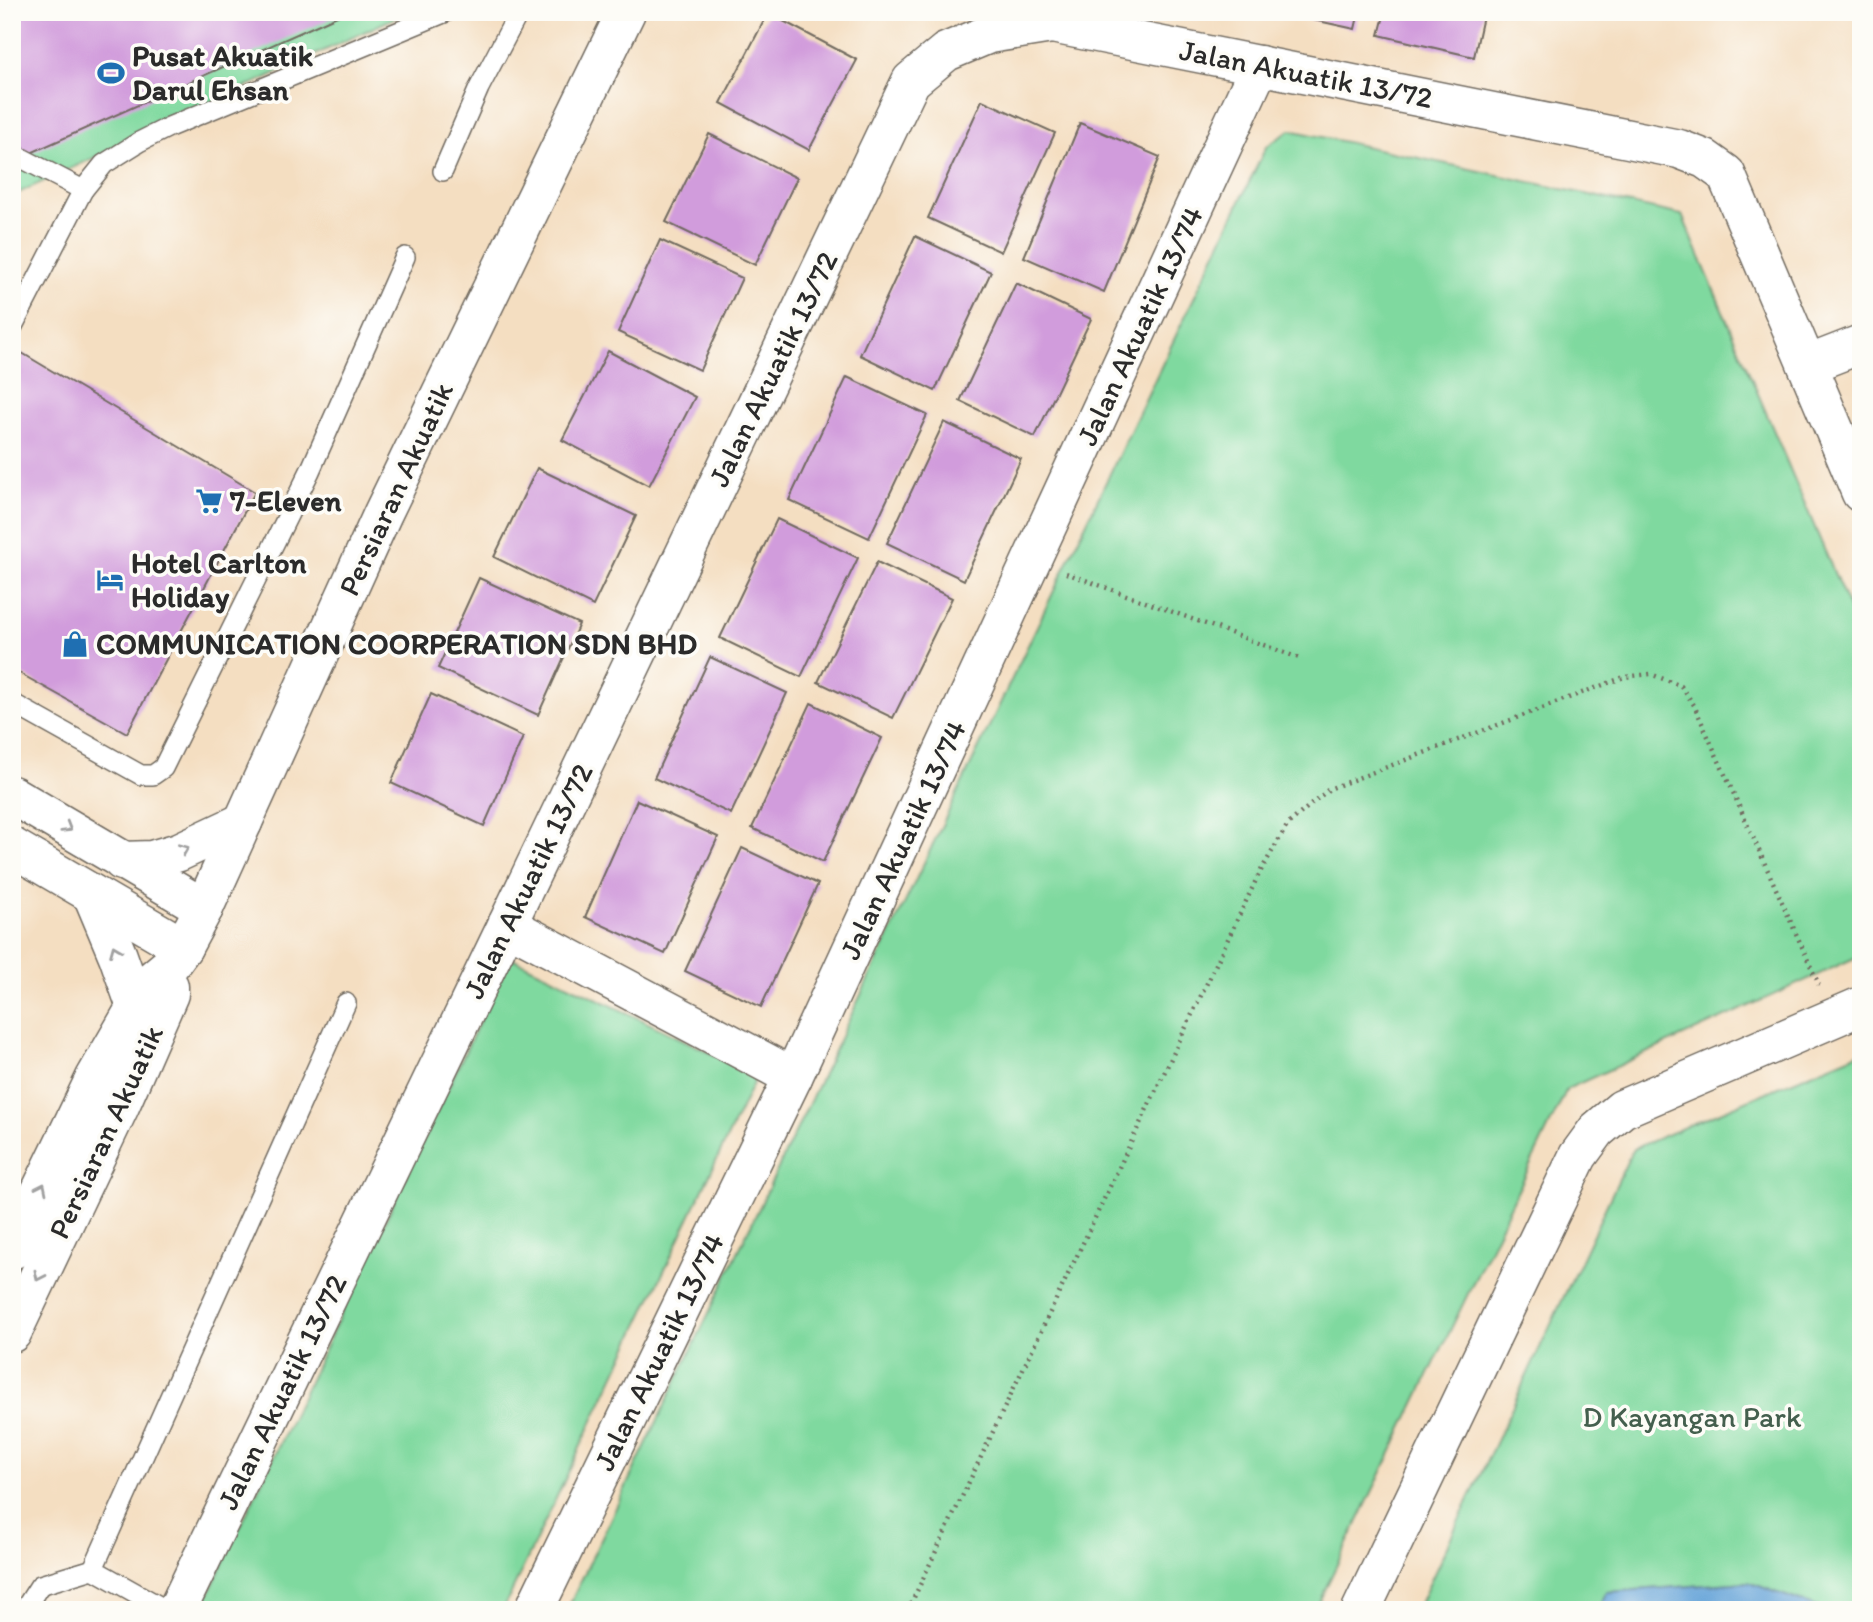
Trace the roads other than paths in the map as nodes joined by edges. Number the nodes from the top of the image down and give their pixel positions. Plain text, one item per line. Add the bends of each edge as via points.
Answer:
1 (446, 12) edge
2 (519, 12) edge
3 (626, 12) edge
4 (1260, 65) junction
5 (12, 153) edge
6 (443, 171) dead end
7 (83, 190) junction
8 (405, 257) dead end
9 (12, 328) edge
10 (1861, 344) edge
11 (1807, 365) junction
12 (1861, 493) edge
13 (12, 704) edge
14 (12, 795) edge
15 (243, 822) junction
16 (12, 847) edge
17 (122, 861) junction
18 (92, 894) junction
19 (204, 908) junction
20 (507, 925) junction
21 (176, 957) junction
22 (346, 1003) dead end
23 (136, 1007) junction
24 (1847, 1012) edge
25 (793, 1077) junction
26 (12, 1250) edge
27 (12, 1333) edge
28 (93, 1569) junction
29 (24, 1610) edge
30 (166, 1610) edge
31 (177, 1610) edge
32 (534, 1610) edge
33 (1361, 1610) edge

1 - 7 lane via 169,127 104,164
2 - 6 lane
3 - 15 street, Persiaran Akuatik via 383,513
4 - 11 street, Jalan Akuatik 13/72 via 1679,149 1704,159 1726,174
4 - 20 street, Jalan Akuatik 13/72 via 1052,24 989,34 946,51 911,82
4 - 25 street, Jalan Akuatik 13/74
5 - 7 lane
7 - 9 lane
8 - 13 lane via 310,471 163,768 153,775 141,775
10 - 11 street
11 - 12 street, Jalan Akuatik 13/72
14 -> 17 street
17 -> 15 street via 152,860 179,852
15 - 19 street, Persiaran Akuatik
16 - 18 street
17 - 19 street
18 - 21 street
23 -> 18 street
19 - 21 street, Persiaran Akuatik
20 - 25 street
20 - 31 street, Jalan Akuatik 13/72
21 - 23 street, Persiaran Akuatik via 151,981
21 -> 27 street, Persiaran Akuatik via 169,994
22 - 28 lane
26 -> 23 street, Persiaran Akuatik via 95,1078
24 - 33 street via 1622,1109 1597,1130 1578,1156
25 - 32 street, Jalan Akuatik 13/74
28 - 29 lane via 40,1585
28 - 30 lane

